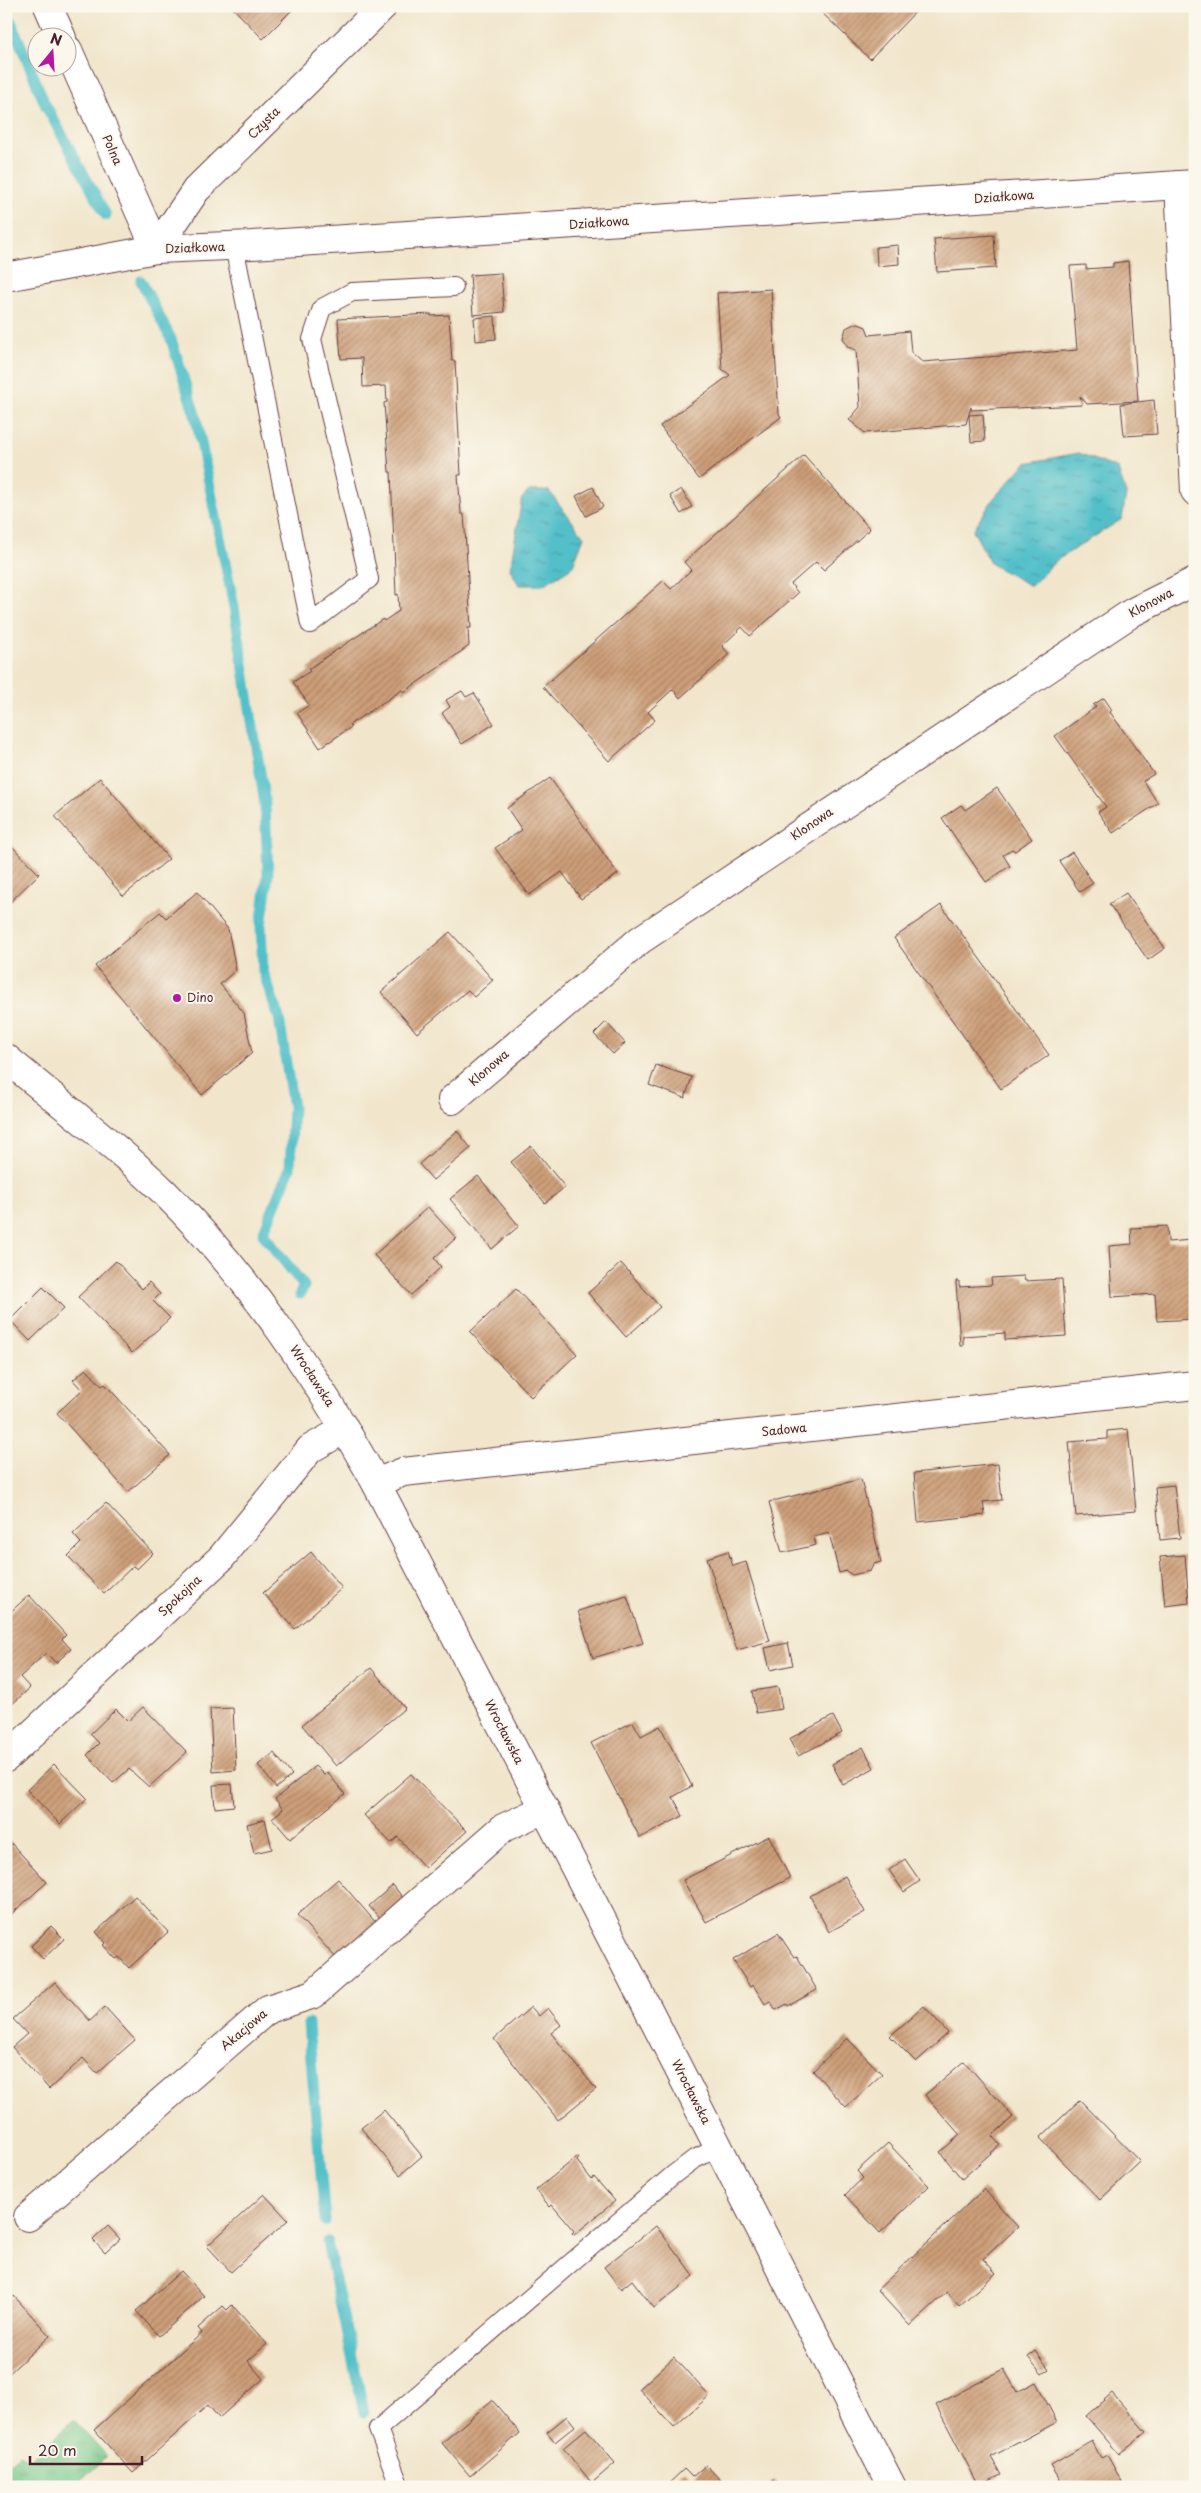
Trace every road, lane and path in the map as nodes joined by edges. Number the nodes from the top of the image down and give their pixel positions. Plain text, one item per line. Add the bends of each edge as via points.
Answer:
1 (48, 6) edge
2 (383, 6) edge
3 (58, 28) edge
4 (78, 73) edge
5 (1187, 185) edge
6 (234, 246) junction
7 (156, 249) junction
8 (6, 277) edge
9 (454, 288) dead end
10 (1195, 492) edge
11 (1195, 581) edge
12 (6, 1058) edge
13 (452, 1100) dead end
14 (1195, 1385) edge
15 (345, 1429) junction
16 (376, 1483) junction
17 (6, 1758) edge
18 (544, 1809) junction
19 (719, 2147) junction
20 (28, 2217) dead end
21 (400, 2487) edge
22 (892, 2487) edge

1 - 3 street
2 - 7 street, Czysta via 196,190
4 - 7 street, Polna
5 - 6 street, Działkowa
5 - 10 street
6 - 7 street, Działkowa
6 - 9 lane via 310,624 369,579 312,339 322,308 352,292
7 - 8 street, Działkowa
11 - 13 street, Klonowa via 1125,617 640,940
12 - 15 street, Wrocławska via 164,1193 232,1266 295,1348
14 - 16 street, Sadowa via 403,1472
15 - 16 street, Wrocławska
15 - 17 street, Spokojna via 310,1449 221,1558
16 - 18 street, Wrocławska
18 - 19 street, Wrocławska
18 - 20 street, Akacjowa via 503,1828 314,1994 268,2008
19 - 21 lane via 673,2175 378,2429
19 - 22 street, Wrocławska

